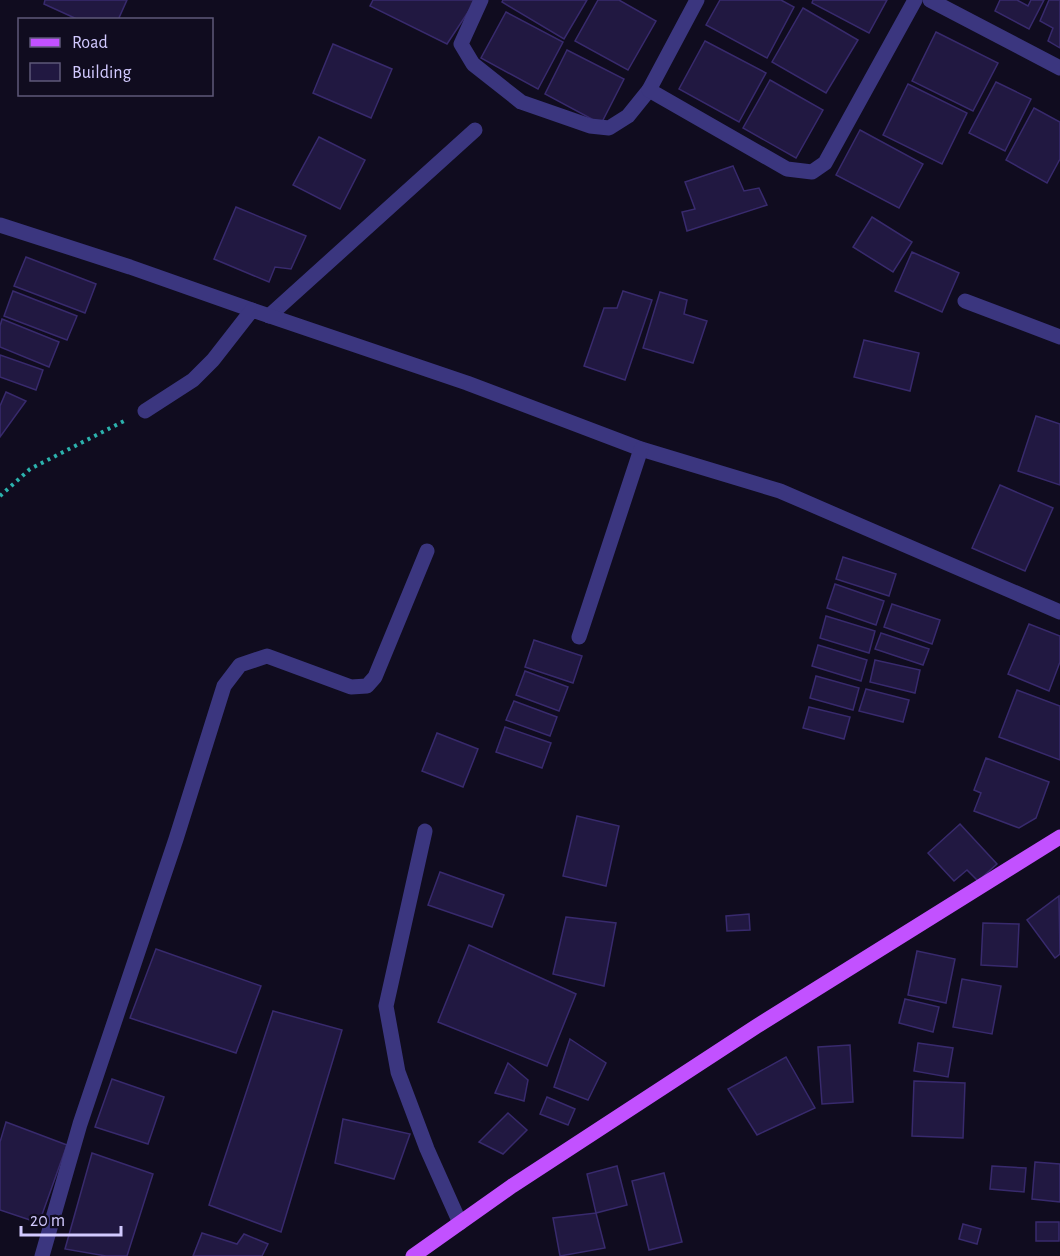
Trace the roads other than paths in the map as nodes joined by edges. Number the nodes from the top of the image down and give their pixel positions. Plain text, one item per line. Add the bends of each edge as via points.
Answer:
1 (482, 0) edge
2 (698, 0) edge
3 (915, 0) edge
4 (930, 0) edge
5 (1060, 68) edge
6 (649, 90) junction
7 (475, 130) dead end
8 (0, 225) edge
9 (965, 301) dead end
10 (252, 310) junction
11 (269, 316) junction
12 (1060, 338) edge
13 (146, 411) road end
14 (640, 449) junction
15 (427, 551) dead end
16 (1060, 612) edge
17 (579, 637) dead end
18 (425, 831) dead end
19 (1060, 837) edge
20 (460, 1223) junction
21 (42, 1256) edge
22 (413, 1256) edge

1 - 6 street via 461,44 473,64 521,102 590,126 609,128 628,116
2 - 6 street
3 - 6 street via 825,163 812,172 787,169
4 - 5 street
7 - 11 street
8 - 10 street
9 - 12 street
10 - 11 street
10 - 13 street via 193,380
11 - 14 street via 467,382
14 - 16 street via 780,491
14 - 17 street
15 - 21 street via 375,677 366,686 351,687 267,656 240,665 224,686 80,1124
18 - 20 street via 386,1006 398,1072
19 - 20 main road via 757,1026
20 - 22 main road

